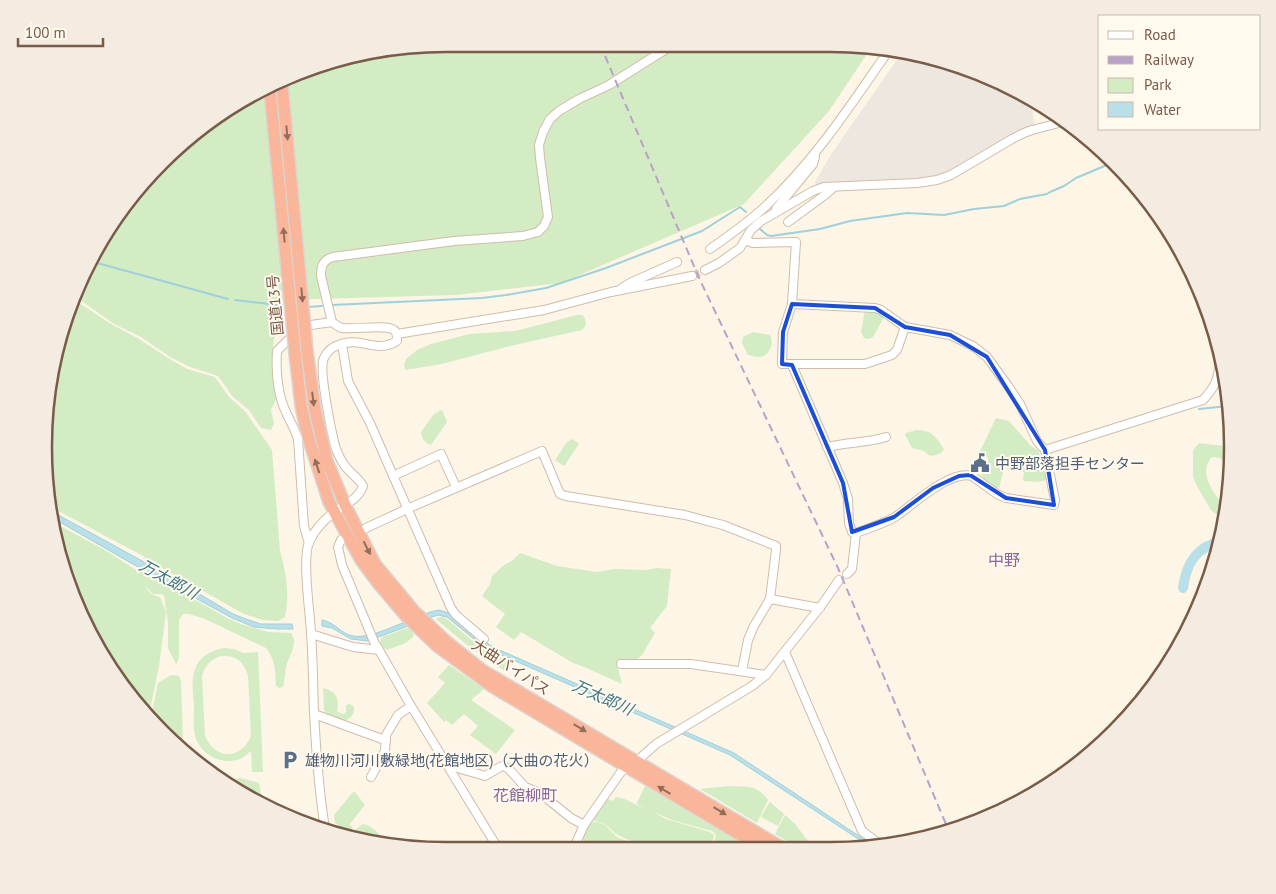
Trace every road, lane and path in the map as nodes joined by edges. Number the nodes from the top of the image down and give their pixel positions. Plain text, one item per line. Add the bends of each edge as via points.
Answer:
1 (661, 52) edge
2 (884, 57) edge
3 (282, 89) edge
4 (270, 94) edge
5 (1054, 123) edge
6 (816, 152) junction
7 (834, 187) junction
8 (775, 214) junction
9 (788, 222) dead end
10 (745, 240) junction
11 (710, 249) dead end
12 (677, 262) dead end
13 (705, 270) tunnel mouth
14 (692, 276) tunnel mouth
15 (618, 290) junction
16 (792, 304) junction
17 (332, 322) junction
18 (905, 327) junction
19 (397, 334) junction
20 (342, 344) junction
21 (792, 365) junction
22 (1218, 381) edge
23 (300, 426) junction
24 (886, 437) dead end
25 (827, 447) junction
26 (1046, 450) junction
27 (393, 476) junction
28 (456, 488) junction
29 (345, 505) junction
30 (407, 509) junction
31 (334, 512) junction
32 (366, 528) dead end
33 (856, 533) junction
34 (341, 540) dead end
35 (309, 543) junction
36 (847, 574) dead end
37 (839, 580) dead end
38 (770, 599) junction
39 (820, 608) junction
40 (416, 620) junction
41 (311, 634) junction
42 (484, 639) dead end
43 (377, 647) junction
44 (785, 652) junction
45 (621, 664) dead end
46 (742, 671) junction
47 (766, 675) junction
48 (411, 706) junction
49 (314, 714) junction
50 (386, 740) junction
51 (632, 764) junction
52 (447, 765) junction
53 (370, 777) dead end
54 (324, 822) edge
55 (584, 825) junction
56 (873, 839) edge
57 (494, 842) edge
58 (577, 842) edge
59 (754, 842) edge
60 (772, 842) edge

1 - 17 street via 550,119 539,145 548,217 538,232 327,258 321,276
2 - 6 street
3 -> 29 highway, 国道13号, bridge via 317,419 328,461
23 -> 4 highway, 国道13号, bridge via 301,405
5 - 7 street via 1024,133 937,180
6 - 8 street via 813,164
6 - 11 street via 768,204
7 - 8 street via 813,191
7 - 9 street
8 - 10 street via 761,221
10 - 13 street via 730,256
10 - 16 street via 753,243 796,242
12 - 15 street
14 - 15 street
15 - 19 street via 544,310
16 - 18 street via 875,308
16 - 21 street via 784,332 782,364
17 - 19 street via 352,329 388,328
17 - 23 street via 311,325 277,350 276,367 282,402
18 - 21 street via 892,355 865,364
18 - 26 street via 950,335 987,357 1020,404 1037,441
19 - 20 street via 397,341 381,347 352,342
20 - 27 street via 348,381
20 - 29 street via 327,352 322,364 337,450 343,463 363,486 358,495
21 - 25 street
22 - 26 street via 1203,400
31 -> 23 highway, 国道13号
23 - 35 street via 298,439 304,526
24 - 25 street
25 - 33 street via 843,483 848,499 849,523 852,532
26 - 33 street via 1054,505 1006,498 972,476 959,476 933,488 894,517
27 - 28 street via 441,454
27 - 30 street
28 - 30 street
28 - 38 street via 542,451 560,494 690,516 776,546
29 - 31 street
29 -> 40 highway, 大曲バイパス via 375,564
30 - 32 street
30 - 42 street via 451,608
31 - 35 street
31 - 40 highway, 大曲バイパス via 378,583
33 - 36 street via 852,569
34 - 43 street via 338,548 342,566
35 - 41 street via 306,560
37 - 39 street
38 - 39 street
38 - 46 street via 748,640
39 - 44 street
40 - 51 highway, 大曲バイパス via 482,670
41 - 43 street via 353,647
41 - 49 street
43 - 48 street
44 - 47 street
44 - 56 street via 862,831
45 - 46 street via 690,664
46 - 47 street
47 - 51 street via 656,744
48 - 50 street via 398,715
48 - 52 street
49 - 50 street
49 - 54 street
50 - 53 street via 386,751
51 - 55 street via 620,772
59 -> 51 highway, 大曲バイパス
51 -> 60 highway, 大曲バイパス
52 - 55 street via 485,776 502,766 508,768 525,787
52 - 57 street
55 - 58 street

